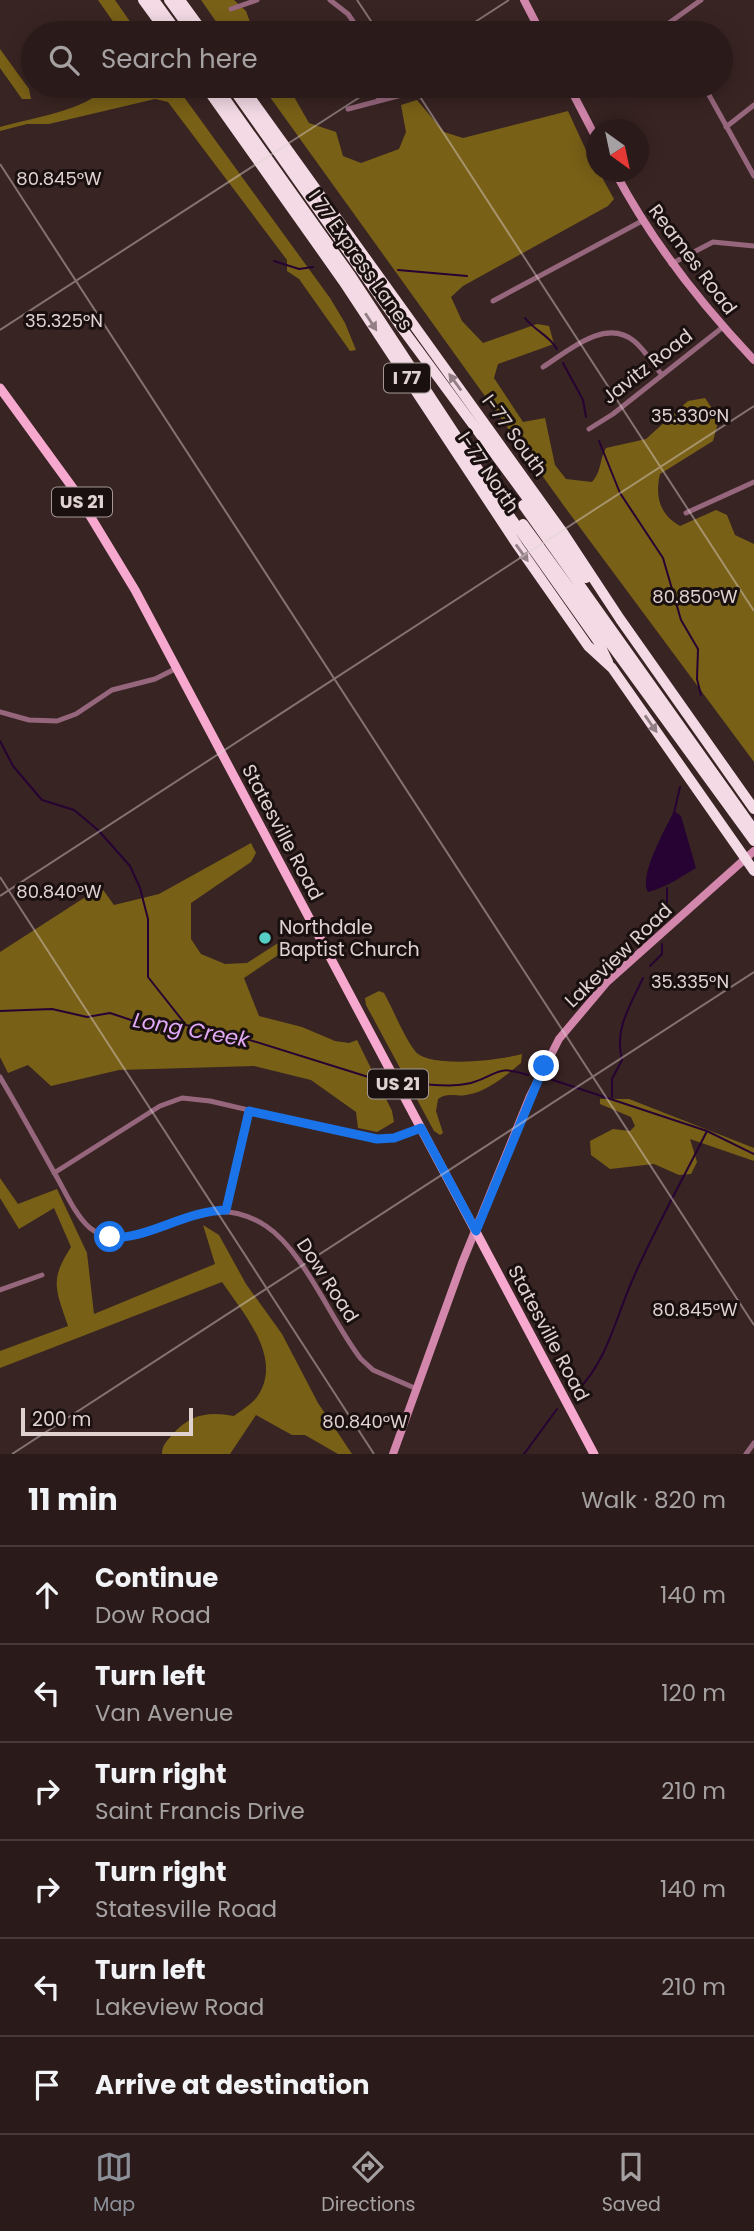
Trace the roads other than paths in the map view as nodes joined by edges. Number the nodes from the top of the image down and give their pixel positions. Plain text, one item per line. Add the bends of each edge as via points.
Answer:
1 (143, 0) edge
2 (154, 0) edge
3 (169, 0) edge
4 (180, 0) edge
5 (257, 0) edge
6 (330, 0) edge
7 (524, 0) edge
8 (701, 0) edge
9 (231, 9) dead end
10 (158, 21) edge
11 (169, 21) edge
12 (184, 21) edge
13 (195, 21) edge
14 (354, 21) edge
15 (535, 21) edge
16 (672, 21) edge
17 (213, 98) edge
18 (225, 98) edge
19 (240, 98) edge
20 (251, 98) edge
21 (387, 98) edge
22 (575, 98) edge
23 (710, 98) edge
24 (379, 100) joint
25 (754, 105) edge
26 (348, 108) dead end
27 (587, 119) edge
28 (726, 127) junction
29 (754, 176) edge
30 (621, 182) edge
31 (642, 221) junction
32 (754, 246) edge
33 (671, 264) junction
34 (493, 301) dead end
35 (723, 327) junction
36 (754, 360) edge
37 (543, 367) dead end
38 (662, 375) junction
39 (0, 388) edge
40 (589, 429) dead end
41 (481, 436) junction
42 (475, 464) junction
43 (754, 482) edge
44 (687, 513) dead end
45 (620, 619) junction
46 (177, 668) junction
47 (612, 668) junction
48 (0, 712) edge
49 (754, 809) edge
50 (748, 826) edge
51 (754, 841) edge
52 (754, 851) edge
53 (754, 871) edge
54 (0, 1077) edge
55 (249, 1111) junction
56 (421, 1128) junction
57 (54, 1173) junction
58 (226, 1210) junction
59 (476, 1231) junction
60 (42, 1275) dead end
61 (0, 1290) edge
62 (417, 1389) junction
63 (754, 1443) edge
64 (393, 1454) edge
65 (594, 1454) edge
66 (746, 1454) edge

1 - 10 highway
2 - 11 highway
3 - 12 highway
4 - 13 highway
5 - 9 street
6 - 14 street
7 - 15 main road
8 - 16 street
17 -> 47 highway, I-77 North / I 77 via 343,281 517,547 588,646
18 - 42 highway, I 77 Express Lanes / I 77 via 379,316
19 - 41 highway, I 77 Express Lanes / I 77
45 -> 20 highway, I-77 South / I 77
21 - 24 street
22 - 27 main road
23 - 28 street
24 - 26 street
25 - 28 street
28 - 29 street
30 - 31 main road, Reames Road
31 - 33 main road, Reames Road
31 - 34 street
32 - 33 street via 713,242
33 - 35 main road, Reames Road
35 - 36 main road, Reames Road
35 - 38 street, Javitz Road
37 - 38 street via 592,337 607,333 634,341
38 - 40 street, Javitz Road
39 - 46 main road, Statesville Road / US 21 via 89,512
41 - 45 highway, I 77 Express Lanes / I 77
41 - 50 highway via 556,554
42 - 47 highway, I 77 Express Lanes / I 77
42 - 50 highway via 488,475
43 - 44 street
45 - 49 highway, I-77 South / I 77
46 - 48 street via 112,690 57,721
46 - 56 main road, Statesville Road / US 21
47 -> 53 highway, I-77 North / I 77
50 - 51 highway
52 - 59 main road, Lakeview Road via 607,982 564,1031 533,1088
54 - 57 street, Dow Road
55 - 56 street via 377,1139
55 - 57 street via 195,1098 175,1100
55 - 58 street
56 - 59 main road, Statesville Road / US 21
57 - 58 street, Dow Road via 85,1222 110,1237 130,1236 193,1213
58 - 62 street, Dow Road via 254,1219 279,1236 361,1359
59 - 62 main road, Lakeview Road
59 - 65 main road, Statesville Road / US 21
60 - 61 street
62 - 64 main road, Lakeview Road
63 - 66 street

